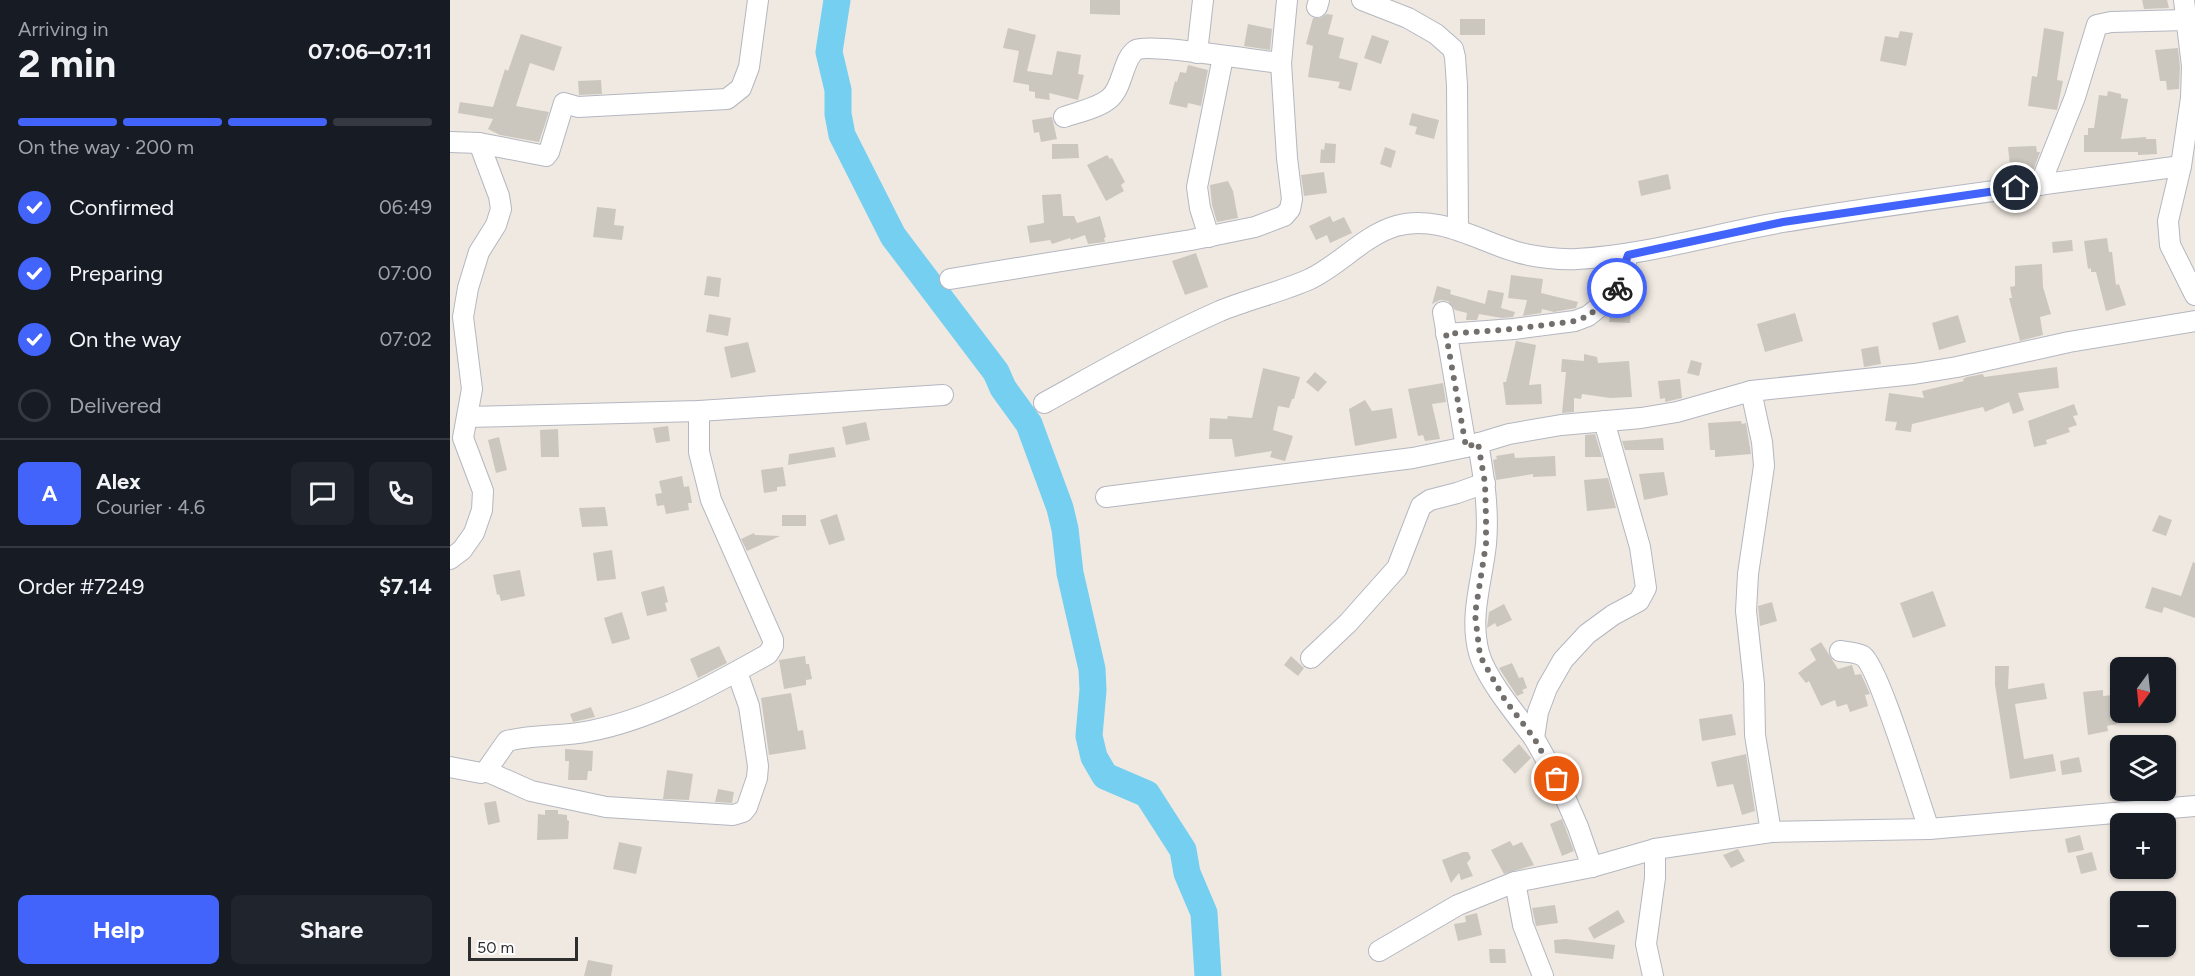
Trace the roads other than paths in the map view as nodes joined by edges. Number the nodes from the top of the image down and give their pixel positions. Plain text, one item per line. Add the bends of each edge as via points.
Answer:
1 (758, 0) edge
2 (1203, 0) edge
3 (1287, 0) edge
4 (1362, 0) edge
5 (2184, 0) edge
6 (2186, 20) junction
7 (1197, 53) junction
8 (1223, 57) junction
9 (1281, 63) junction
10 (1064, 117) dead end
11 (450, 142) edge
12 (479, 143) junction
13 (2181, 166) junction
14 (2040, 185) junction
15 (1458, 230) junction
16 (1209, 237) junction
17 (1628, 255) junction
18 (950, 279) dead end
19 (2195, 295) edge
20 (1443, 312) dead end
21 (2195, 321) edge
22 (1446, 334) junction
23 (1751, 391) junction
24 (943, 395) dead end
25 (1044, 403) dead end
26 (699, 411) junction
27 (467, 417) junction
28 (1604, 421) junction
29 (1472, 445) junction
30 (1485, 483) junction
31 (1106, 497) dead end
32 (450, 559) edge
33 (1840, 651) dead end
34 (1311, 658) dead end
35 (737, 672) junction
36 (1534, 738) junction
37 (450, 767) edge
38 (486, 771) junction
39 (2195, 806) edge
40 (1929, 829) junction
41 (1771, 832) junction
42 (1655, 849) junction
43 (1592, 867) junction
44 (1515, 882) junction
45 (1379, 951) dead end
46 (1543, 976) edge
47 (1653, 976) edge

1 - 12 street via 749,68 741,88 727,99 578,107 564,103 546,156
2 - 7 street
3 - 9 street
4 - 15 street via 1408,18 1453,49
5 - 6 street
6 - 13 street via 2192,66 2191,98
6 - 14 street via 2097,25 2075,97
7 - 8 street
7 - 10 street via 1136,50 1110,99
8 - 9 street
8 - 16 street via 1197,187
9 - 16 street via 1290,209 1284,216 1263,224
11 - 12 street
12 - 27 street via 501,209 496,225 478,252 463,317 472,389
13 - 14 street
13 - 19 street via 2168,221 2170,245
14 - 17 street via 1783,222
15 - 17 street via 1518,253 1572,260
15 - 25 street via 1411,224 1381,232 1310,279 1222,310 1151,343
16 - 18 street
17 - 22 street via 1612,296 1588,316 1524,328
20 - 22 street
21 - 23 street via 1914,374
22 - 29 street
23 - 28 street via 1677,412
23 - 41 street via 1764,466 1746,611 1755,735
24 - 26 street
26 - 27 street
26 - 35 street via 699,452 711,500 773,640 768,654
27 - 32 street via 464,438 483,491 482,510 474,533
28 - 29 street via 1509,434
28 - 36 street via 1640,547 1646,588 1639,601 1587,634 1563,660 1538,712
29 - 30 street
29 - 31 street via 1413,458
30 - 34 street via 1421,506 1397,568
30 - 36 street via 1486,544 1475,614 1480,656 1505,700
33 - 40 street via 1863,656 1868,662 1891,716
35 - 38 street via 642,716 591,731 507,741
35 - 38 street via 749,706 758,766 747,807 742,812 733,815 606,807 531,791
36 - 43 street via 1557,779
37 - 38 street via 475,773
39 - 40 street
40 - 41 street
41 - 42 street
42 - 43 street
42 - 47 street via 1646,944
43 - 44 street
44 - 45 street via 1458,905
44 - 46 street via 1523,925

